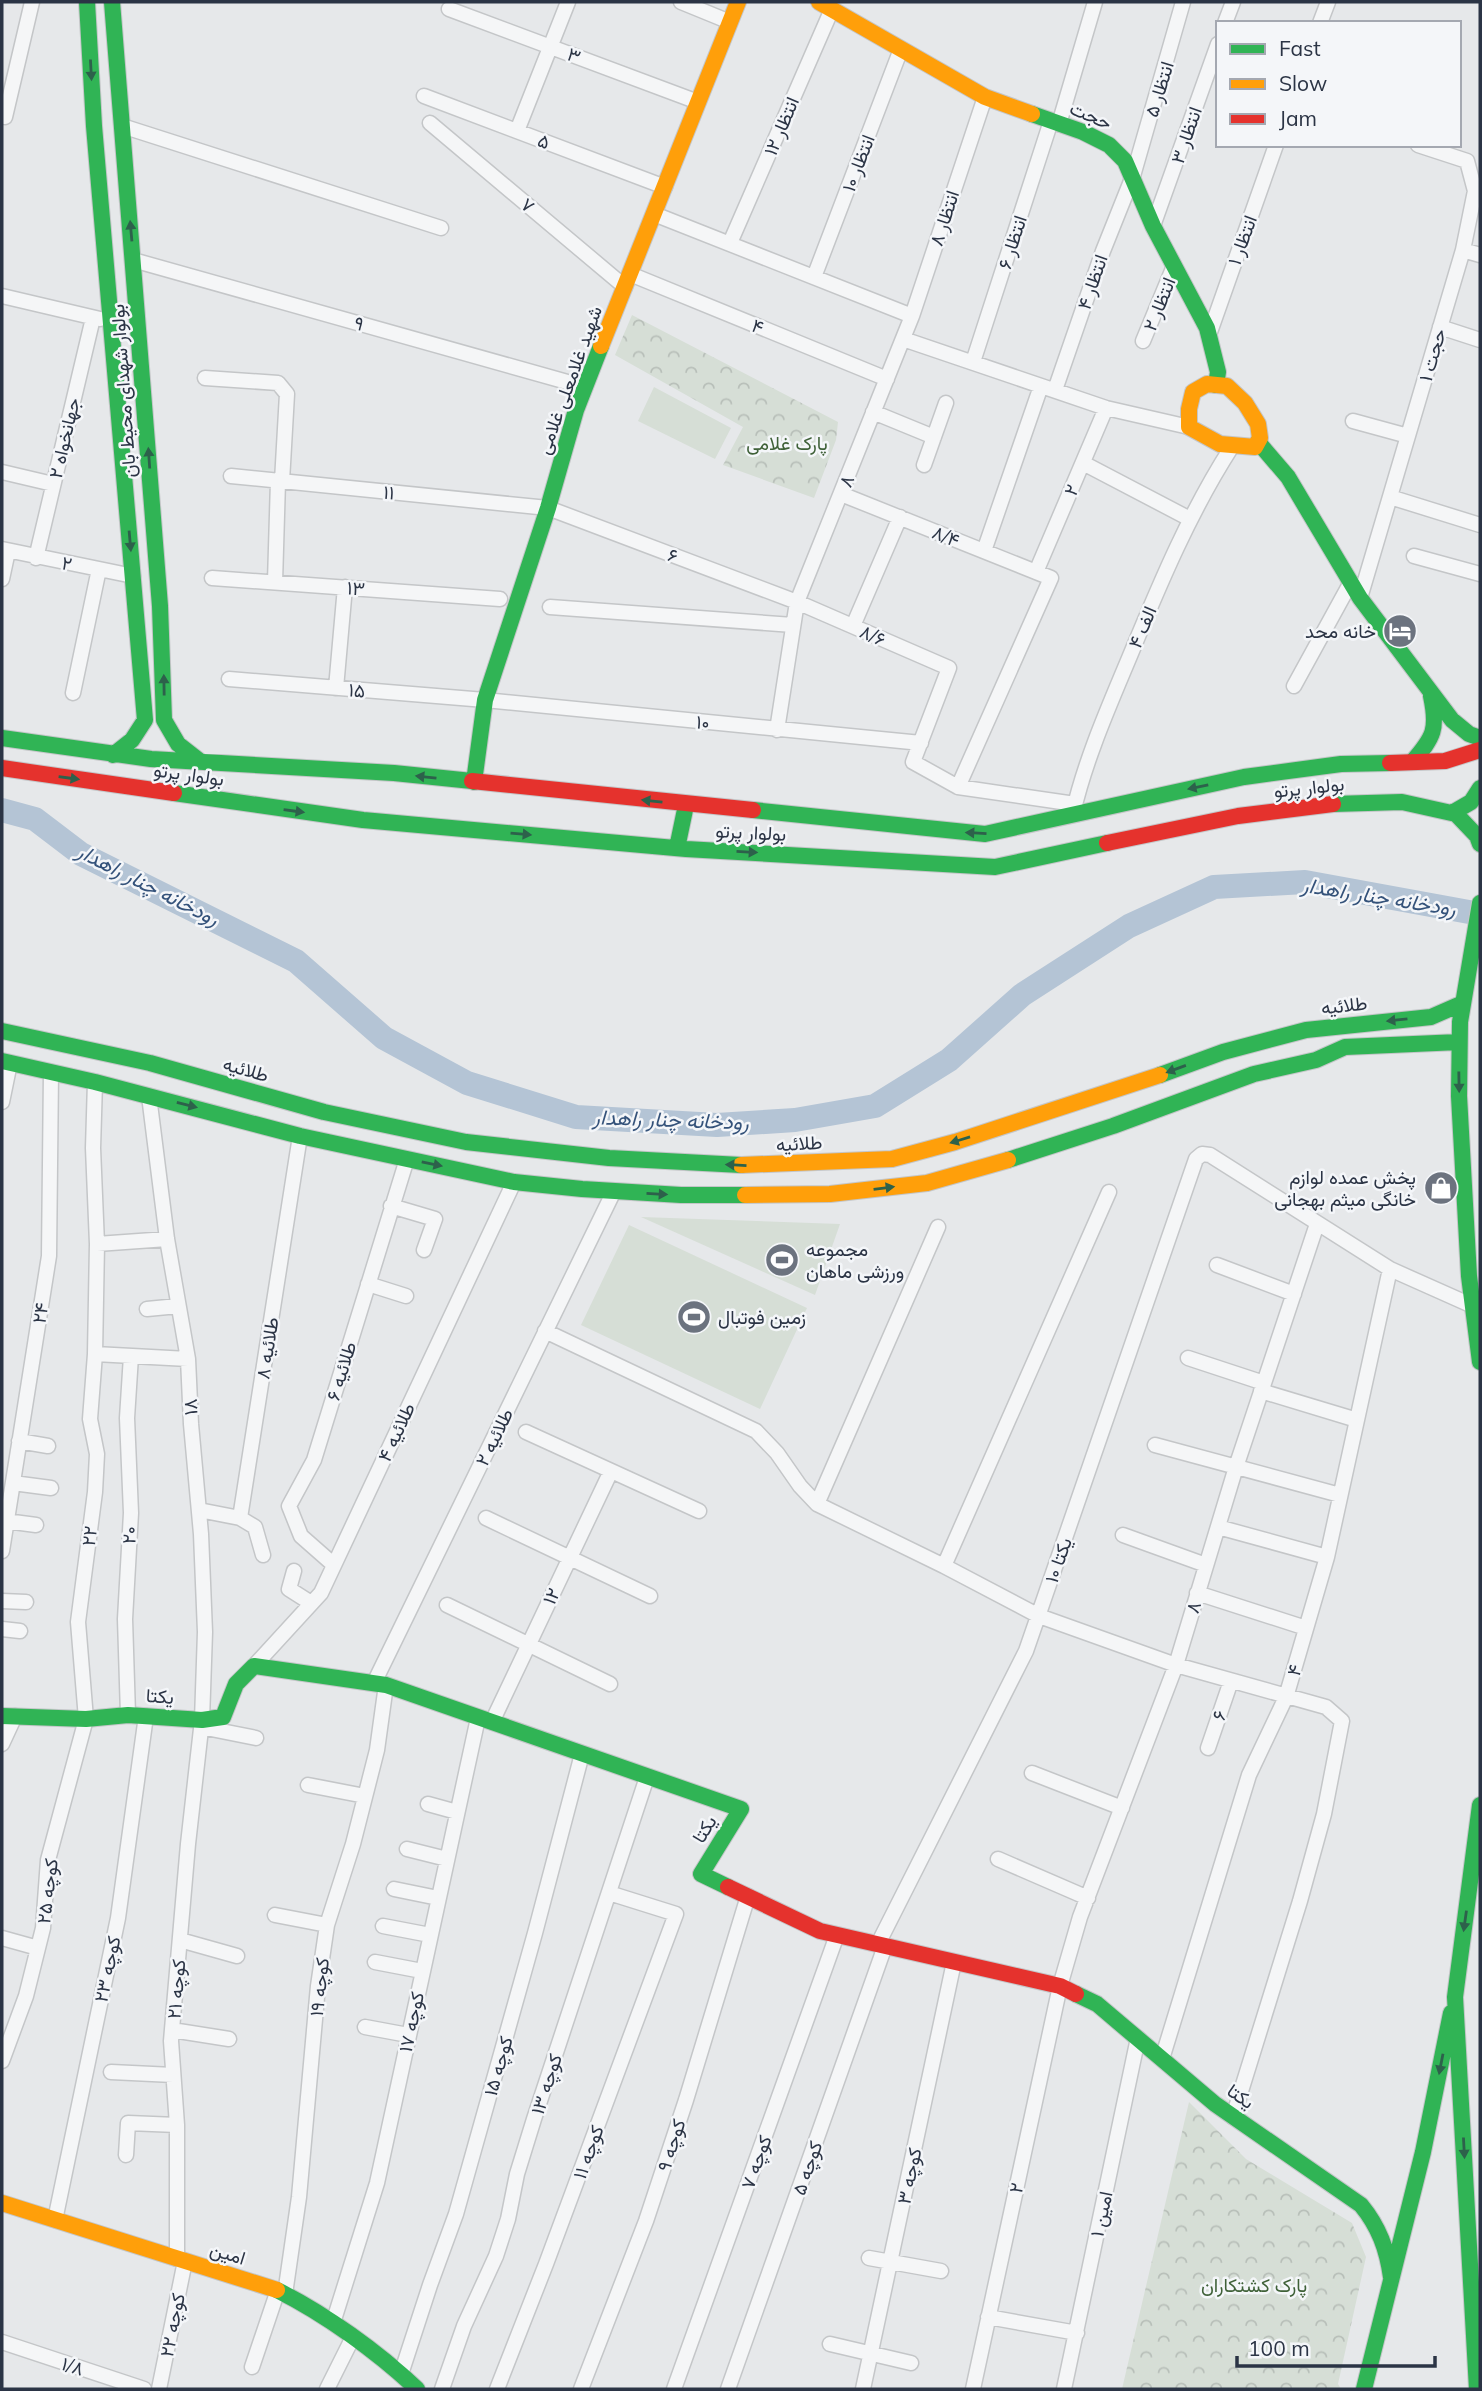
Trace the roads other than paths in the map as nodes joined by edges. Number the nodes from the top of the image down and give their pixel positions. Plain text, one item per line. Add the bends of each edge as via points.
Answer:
1 (32, 2) edge
2 (87, 2) edge
3 (112, 2) edge
4 (568, 2) edge
5 (681, 2) edge
6 (738, 2) edge
7 (1095, 2) edge
8 (1184, 2) edge
9 (1233, 2) edge
10 (1328, 2) edge
11 (826, 6) edge
12 (449, 9) dead end
13 (1226, 21) edge
14 (1321, 21) edge
15 (730, 22) junction
16 (551, 47) junction
17 (901, 49) junction
18 (1216, 50) edge
19 (424, 96) dead end
20 (985, 97) junction
21 (698, 102) junction
22 (4, 116) edge
23 (1055, 122) junction
24 (430, 123) dead end
25 (122, 124) junction
26 (94, 126) junction
27 (517, 131) junction
28 (1275, 147) edge
29 (1424, 147) edge
30 (1133, 176) junction
31 (665, 187) junction
32 (654, 214) junction
33 (1153, 226) junction
34 (441, 228) dead end
35 (730, 243) junction
36 (1463, 250) junction
37 (1480, 255) edge
38 (133, 260) junction
39 (1174, 266) junction
40 (814, 276) junction
41 (628, 280) junction
42 (2, 296) edge
43 (912, 316) junction
44 (93, 318) junction
45 (112, 321) junction
46 (1440, 327) junction
47 (1209, 335) junction
48 (903, 339) junction
49 (1480, 340) edge
50 (1143, 341) dead end
51 (973, 362) junction
52 (205, 378) dead end
53 (887, 379) junction
54 (1216, 385) junction
55 (585, 387) junction
56 (1048, 388) junction
57 (946, 402) dead end
58 (1106, 408) junction
59 (873, 412) junction
60 (1353, 421) dead end
61 (1189, 428) junction
62 (1408, 436) junction
63 (934, 437) junction
64 (1258, 442) junction
65 (1231, 448) junction
66 (1083, 463) junction
67 (923, 465) dead end
68 (2, 472) edge
69 (231, 476) dead end
70 (280, 481) junction
71 (53, 484) junction
72 (841, 494) junction
73 (1390, 497) junction
74 (548, 508) junction
75 (900, 517) junction
76 (1190, 520) junction
77 (1480, 525) edge
78 (5, 550) edge
79 (984, 551) junction
80 (1414, 556) dead end
81 (36, 558) junction
82 (99, 569) junction
83 (1036, 572) junction
84 (1480, 575) edge
85 (133, 576) junction
86 (212, 578) dead end
87 (2, 579) edge
88 (275, 582) junction
89 (1351, 582) junction
90 (345, 587) junction
91 (1360, 598) junction
92 (500, 599) dead end
93 (797, 602) junction
94 (550, 607) dead end
95 (793, 625) junction
96 (853, 626) junction
97 (229, 679) dead end
98 (1294, 686) dead end
99 (1429, 687) junction
100 (336, 688) junction
101 (73, 694) dead end
102 (485, 701) junction
103 (166, 724) junction
104 (142, 726) junction
105 (777, 730) junction
106 (2, 738) edge
107 (1480, 738) edge
108 (921, 743) junction
109 (1480, 750) edge
110 (113, 755) junction
111 (1463, 755) junction
112 (201, 762) junction
113 (1412, 762) junction
114 (2, 768) edge
115 (1478, 768) dead end
116 (474, 782) junction
117 (958, 787) junction
118 (1480, 788) edge
119 (1235, 798) junction
120 (686, 805) junction
121 (1074, 809) junction
122 (1452, 813) junction
123 (1480, 844) edge
124 (677, 848) junction
125 (1480, 903) edge
126 (1463, 1003) junction
127 (2, 1031) edge
128 (1459, 1042) junction
129 (89, 1051) junction
130 (6, 1062) edge
131 (51, 1072) junction
132 (89, 1081) junction
133 (149, 1096) junction
134 (2, 1102) edge
135 (300, 1136) junction
136 (407, 1159) junction
137 (514, 1181) junction
138 (614, 1191) junction
139 (1108, 1192) dead end
140 (391, 1206) junction
141 (1317, 1224) junction
142 (938, 1227) dead end
143 (167, 1239) junction
144 (97, 1244) junction
145 (424, 1250) dead end
146 (1217, 1265) dead end
147 (1390, 1269) junction
148 (368, 1284) junction
149 (1294, 1294) junction
150 (406, 1296) dead end
151 (178, 1306) junction
152 (1473, 1306) junction
153 (147, 1309) dead end
154 (545, 1331) junction
155 (95, 1354) junction
156 (131, 1356) junction
157 (1188, 1358) dead end
158 (188, 1359) junction
159 (1480, 1362) edge
160 (1262, 1387) junction
161 (1357, 1420) junction
162 (526, 1432) dead end
163 (19, 1441) junction
164 (1156, 1445) dead end
165 (48, 1446) dead end
166 (1236, 1467) junction
167 (611, 1471) junction
168 (13, 1483) junction
169 (51, 1488) dead end
170 (1340, 1494) junction
171 (817, 1504) junction
172 (199, 1510) junction
173 (699, 1511) dead end
174 (240, 1518) junction
175 (486, 1518) dead end
176 (6, 1521) junction
177 (36, 1525) dead end
178 (1217, 1527) junction
179 (1122, 1535) dead end
180 (2, 1551) edge
181 (263, 1555) dead end
182 (1327, 1557) junction
183 (569, 1558) junction
184 (334, 1565) junction
185 (1206, 1565) junction
186 (944, 1566) junction
187 (294, 1571) dead end
188 (1197, 1593) junction
189 (650, 1596) dead end
190 (2, 1601) edge
191 (26, 1602) dead end
192 (311, 1603) junction
193 (447, 1605) dead end
194 (1039, 1616) junction
195 (1306, 1628) junction
196 (2, 1629) edge
197 (20, 1631) dead end
198 (528, 1645) junction
199 (1176, 1665) junction
200 (254, 1666) junction
201 (1231, 1681) junction
202 (380, 1684) junction
203 (610, 1684) dead end
204 (1286, 1697) junction
205 (128, 1715) junction
206 (8, 1716) edge
207 (146, 1716) junction
208 (86, 1718) junction
209 (485, 1720) junction
210 (202, 1724) junction
211 (256, 1738) dead end
212 (2, 1744) edge
213 (1208, 1748) dead end
214 (582, 1754) junction
215 (1032, 1773) dead end
216 (647, 1777) junction
217 (308, 1785) dead end
218 (365, 1796) junction
219 (428, 1804) dead end
220 (1480, 1805) edge
221 (1122, 1808) junction
222 (457, 1812) junction
223 (407, 1849) dead end
224 (447, 1859) junction
225 (998, 1859) dead end
226 (394, 1889) dead end
227 (609, 1893) junction
228 (748, 1896) junction
229 (438, 1898) junction
230 (1088, 1898) junction
231 (275, 1914) dead end
232 (327, 1926) junction
233 (383, 1926) dead end
234 (430, 1935) junction
235 (837, 1935) junction
236 (2, 1938) edge
237 (180, 1940) junction
238 (882, 1945) junction
239 (38, 1948) junction
240 (237, 1956) dead end
241 (375, 1962) dead end
242 (954, 1962) junction
243 (422, 1971) junction
244 (1060, 1986) junction
245 (1455, 1997) junction
246 (365, 2027) dead end
247 (172, 2030) junction
248 (408, 2035) junction
249 (1138, 2038) junction
250 (229, 2039) dead end
251 (1162, 2059) junction
252 (2, 2061) edge
253 (111, 2072) dead end
254 (173, 2075) junction
255 (1233, 2117) junction
256 (177, 2125) junction
257 (126, 2155) dead end
258 (2, 2203) edge
259 (55, 2220) junction
260 (869, 2258) dead end
261 (181, 2260) junction
262 (890, 2262) junction
263 (941, 2271) dead end
264 (1391, 2277) junction
265 (281, 2292) junction
266 (988, 2317) junction
267 (333, 2323) junction
268 (1077, 2333) junction
269 (353, 2337) junction
270 (2, 2343) edge
271 (830, 2344) dead end
272 (871, 2353) junction
273 (911, 2362) dead end
274 (252, 2367) dead end
275 (407, 2383) edge
276 (144, 2389) edge
277 (159, 2389) edge
278 (327, 2389) edge
279 (442, 2389) edge
280 (497, 2389) edge
281 (581, 2389) edge
282 (674, 2389) edge
283 (728, 2389) edge
284 (863, 2389) edge
285 (972, 2389) edge
286 (1064, 2389) edge
287 (1364, 2389) edge
288 (1477, 2389) edge

1 - 22 street
2 -> 26 main road, بولوار شهدای محیط بان
3 - 25 main road, بولوار شهدای محیط بان
4 - 16 street
5 - 15 street
6 - 15 main road, شهید غلامعلی غلامی
7 - 23 street, انتظار ۶
8 - 30 street, انتظار ۵
9 - 13 street
10 - 14 street
11 - 17 main road, حجت
11 - 35 street, انتظار ۱۲
12 - 16 street, ۳
15 - 21 main road, شهید غلامعلی غلامی
16 - 21 street, ۳
16 - 27 street
17 - 20 main road, حجت
17 - 40 street, انتظار ۱۰
18 - 33 street, انتظار ۳
19 - 27 street, ۵
20 - 23 main road, حجت
20 - 43 street, انتظار ۸
21 - 31 main road, شهید غلامعلی غلامی
23 - 30 main road, حجت via 1109,145
23 - 51 street, انتظار ۶
24 - 41 street, ۷
25 - 26 main road
25 - 34 street
38 -> 25 main road, بولوار شهدای محیط بان
26 - 45 main road, بولوار شهدای محیط بان
27 - 31 street, ۵
28 - 47 street, انتظار ۱
29 - 36 street, حجت ۱ via 1467,161 1475,191
30 - 33 main road, حجت
30 - 56 street, انتظار ۴
31 - 32 main road, شهید غلامعلی غلامی
32 - 35 street
32 - 41 main road, شهید غلامعلی غلامی
33 - 39 main road, حجت
35 - 40 street
36 - 37 street
36 - 46 street, حجت ۱
38 - 55 street, ۹
103 -> 38 main road, بولوار شهدای محیط بان
39 - 47 main road, حجت
39 - 50 street, انتظار ۲
40 - 43 street
41 - 53 street, ۴
41 - 55 main road, شهید غلامعلی غلامی
42 - 44 street
43 - 48 street, انتظار ۸
44 - 45 street
44 - 71 street, جهانخواه ۲
45 -> 85 main road, بولوار شهدای محیط بان
46 - 49 street
46 - 62 street, حجت ۱
47 - 54 main road, حجت via 1218,372
48 - 51 street
48 - 53 street, ۸
51 - 56 street
52 - 70 street via 278,383 287,394
53 - 59 street, ۸
54 - 61 main road via 1207,384 1194,392
54 - 64 main road via 1227,386 1245,403 1258,424
55 - 74 main road, شهید غلامعلی غلامی
56 - 58 street
56 - 79 street
57 - 63 street
58 - 61 street
58 - 66 street, ۲
59 - 63 street
59 - 72 street, ۸
60 - 62 street
61 - 65 main road
62 - 73 street, حجت ۱
63 - 67 street
64 - 65 main road via 1255,447
64 - 89 main road via 1288,477
65 - 76 street, ۴ الف
66 - 76 street
66 - 83 street, ۲
68 - 71 street
69 - 70 street, ۱۱
70 - 74 street, ۱۱
70 - 88 street
71 - 81 street, جهانخواه ۲
72 - 75 street, ۸/۴
72 - 93 street, ۸
73 - 77 street
73 - 91 street, حجت ۱
74 - 93 street, ۶
74 - 102 main road, شهید غلامعلی غلامی
75 - 79 street, ۸/۴
75 - 96 street
76 - 121 street, ۴ الف via 1091,751
78 - 81 street, ۲
78 - 87 street
79 - 83 street, ۸/۴
80 - 84 street
81 - 82 street, ۲
82 - 85 street, ۲
82 - 101 street
83 - 117 street, ۸/۴ via 1051,578
85 - 104 main road, بولوار شهدای محیط بان
86 - 88 street, ۱۳
88 - 90 street, ۱۳
89 - 91 main road
89 - 98 street
90 - 92 street, ۱۳
90 - 100 street
91 - 99 main road
93 - 95 street, ۸
93 - 96 street, ۸/۶
94 - 95 street
95 - 105 street, ۸
96 - 108 street, ۸/۶ via 949,668
97 - 100 street, ۱۵
99 - 107 main road via 1452,720
99 - 113 main road via 1438,723
100 - 102 street, ۱۵
102 - 105 street, ۱۰
102 - 116 main road, شهید غلامعلی غلامی
103 - 104 main road via 159,732 150,733
103 - 112 main road via 181,749
104 - 110 main road via 130,745
105 - 108 street, ۱۰
106 - 110 main road, بولوار پرتو
108 - 117 street via 914,762
109 - 111 main road, بولوار پرتو
110 - 112 main road, بولوار پرتو
111 - 113 main road, بولوار پرتو
111 - 115 main road
116 -> 112 main road, بولوار پرتو
113 - 119 main road, بولوار پرتو via 1341,764
114 -> 124 main road, بولوار پرتو via 362,820
120 -> 116 main road, بولوار پرتو
117 - 121 street
118 - 122 main road via 1471,802
119 -> 121 main road, بولوار پرتو
119 - 122 main road, بولوار پرتو via 1322,804 1402,802
124 -> 119 main road, بولوار پرتو via 995,867
121 -> 120 main road, بولوار پرتو via 985,834
120 - 124 main road
122 - 123 main road
125 - 126 main road
126 - 128 main road
126 -> 129 main road, طلائیه via 1432,1017 1307,1030 1223,1052 1115,1091 892,1159 759,1166 609,1158 466,1142 324,1112 150,1063
127 - 129 main road, طلائیه
138 -> 128 main road via 830,1194 927,1183 1345,1047
128 -> 152 main road
129 - 132 main road
130 - 131 main road
130 - 134 street
131 - 132 main road
131 - 163 street, ۲۴ via 49,1256
132 - 133 main road
132 - 144 street, ۲۲
133 -> 135 main road
133 - 143 street, ۱۸
135 - 136 main road
135 - 174 street, طلائیه ۸
136 -> 137 main road
136 - 140 street, طلائیه ۶
137 - 138 main road
137 - 184 street, طلائیه ۴
138 - 154 street, طلائیه ۲
139 - 186 street
140 - 145 street via 435,1219
140 - 148 street, طلائیه ۶
141 - 147 street
141 - 149 street, ۸
141 - 194 street, ۱۰ یکتا via 1210,1155 1196,1159
142 - 171 street
143 - 144 street
143 - 151 street, ۱۸
144 - 155 street, ۲۲
146 - 149 street
147 - 152 street
147 - 161 street, ۴
148 - 150 street
148 - 184 street, طلائیه ۶ via 314,1461 289,1506 301,1536
149 - 160 street, ۸
151 - 153 street
151 - 158 street, ۱۸
152 - 159 main road
154 - 171 street via 756,1431
154 - 202 street, طلائیه ۲
155 - 156 street
155 - 208 street, ۲۲ via 90,1419 97,1454 95,1492 78,1622
156 - 158 street
156 - 205 street, ۲۰ via 127,1418 131,1513 125,1619
157 - 160 street
158 - 172 street, ۱۸
160 - 161 street
160 - 166 street, ۸
161 - 170 street, ۴
162 - 167 street
163 - 165 street
163 - 168 street, ۲۴
164 - 166 street
166 - 170 street
166 - 178 street, ۸
167 - 173 street
167 - 183 street, ۱۲
168 - 169 street
168 - 176 street, ۲۴
170 - 182 street, ۴
171 - 186 street
172 - 174 street
172 - 210 street, ۱۸ via 205,1632
174 - 181 street via 255,1527
175 - 183 street
176 - 177 street
176 - 180 street, ۲۴
178 - 182 street
178 - 185 street, ۸
179 - 185 street
182 - 195 street, ۴
183 - 189 street
183 - 198 street, ۱۲
184 - 192 street, طلائیه ۴
185 - 188 street, ۸
186 - 194 street
187 - 192 street via 289,1589
188 - 195 street
188 - 199 street, ۸
190 - 191 street
192 - 200 street, طلائیه ۴
193 - 198 street
194 - 199 street
194 - 238 street, ۱۰ یکتا
195 - 204 street, ۴
196 - 197 street
198 - 203 street
198 - 209 street, ۱۲
199 - 201 street
199 - 221 street, ۸
200 - 202 main road, یکتا
200 - 210 main road via 236,1684 223,1717
201 - 204 street
201 - 213 street, ۶
202 - 209 main road, یکتا
202 - 218 street, کوچه ۱۹ via 377,1750
204 - 251 street, ۴ via 1249,1775
204 - 255 street via 1326,1707 1342,1721 1324,1814
205 - 207 main road, یکتا
205 - 208 main road, یکتا
206 - 208 main road, یکتا
206 - 212 street
207 - 210 main road, یکتا
207 - 259 street, کوچه ۲۳ via 118,1918
208 - 239 street, کوچه ۲۵ via 48,1860
209 - 214 main road, یکتا
209 - 222 street, کوچه ۱۷
210 - 211 street
210 - 237 street, کوچه ۲۱
214 - 216 main road, یکتا
214 - 275 street, کوچه ۱۵ via 456,2214 430,2285
215 - 221 street
216 - 227 street, کوچه ۱۳
216 - 228 main road, یکتا via 741,1809 701,1874
217 - 218 street
218 - 232 street, کوچه ۱۹
219 - 222 street
220 -> 245 main road
221 - 230 street, ۸
222 - 224 street, کوچه ۱۷
223 - 224 street
224 - 229 street, کوچه ۱۷
225 - 230 street
226 - 229 street
227 - 279 street, کوچه ۱۳ via 517,2174 496,2256
227 - 280 street, کوچه ۱۱ via 676,1914
228 - 235 main road, یکتا
228 - 281 street, کوچه ۹ via 646,2221
229 - 234 street, کوچه ۱۷
230 - 244 street, ۸
231 - 232 street
232 - 265 street, کوچه ۱۹ via 299,2197
233 - 234 street
234 - 243 street, کوچه ۱۷
235 - 238 main road, یکتا
235 - 282 street, کوچه ۷
236 - 239 street
237 - 240 street
237 - 247 street, کوچه ۲۱
238 - 242 main road, یکتا
238 - 283 street, کوچه ۵
239 - 252 street, کوچه ۲۵
241 - 243 street
242 - 244 main road, یکتا
242 - 262 street, کوچه ۳
243 - 248 street, کوچه ۱۷
244 - 249 main road, یکتا via 1097,2004
244 - 266 street, ۲
245 -> 264 main road
245 -> 288 main road
246 - 248 street
247 - 250 street
247 - 254 street, کوچه ۲۱
248 - 267 street, کوچه ۱۷ via 377,2183
249 - 251 main road, یکتا
249 - 268 street, امین ۱
251 - 255 main road, یکتا
253 - 254 street
254 - 256 street, کوچه ۲۱
255 - 264 main road, یکتا via 1361,2205 1381,2233
256 - 257 street via 128,2123
256 - 261 street, کوچه ۲۱
258 - 259 main road, امین
259 - 261 main road, امین
260 - 262 street
261 - 265 main road, امین
261 - 277 street, کوچه ۲۲
262 - 263 street
262 - 272 street, کوچه ۳
264 - 287 main road
265 - 267 main road, امین
265 - 274 street, کوچه ۱۹
266 - 268 street
266 - 285 street, ۲
267 - 269 main road, امین
268 - 286 street, امین ۱
269 - 275 main road, امین
269 - 278 street
270 - 276 street, ۱/۸
271 - 272 street
272 - 273 street
272 - 284 street, کوچه ۳

